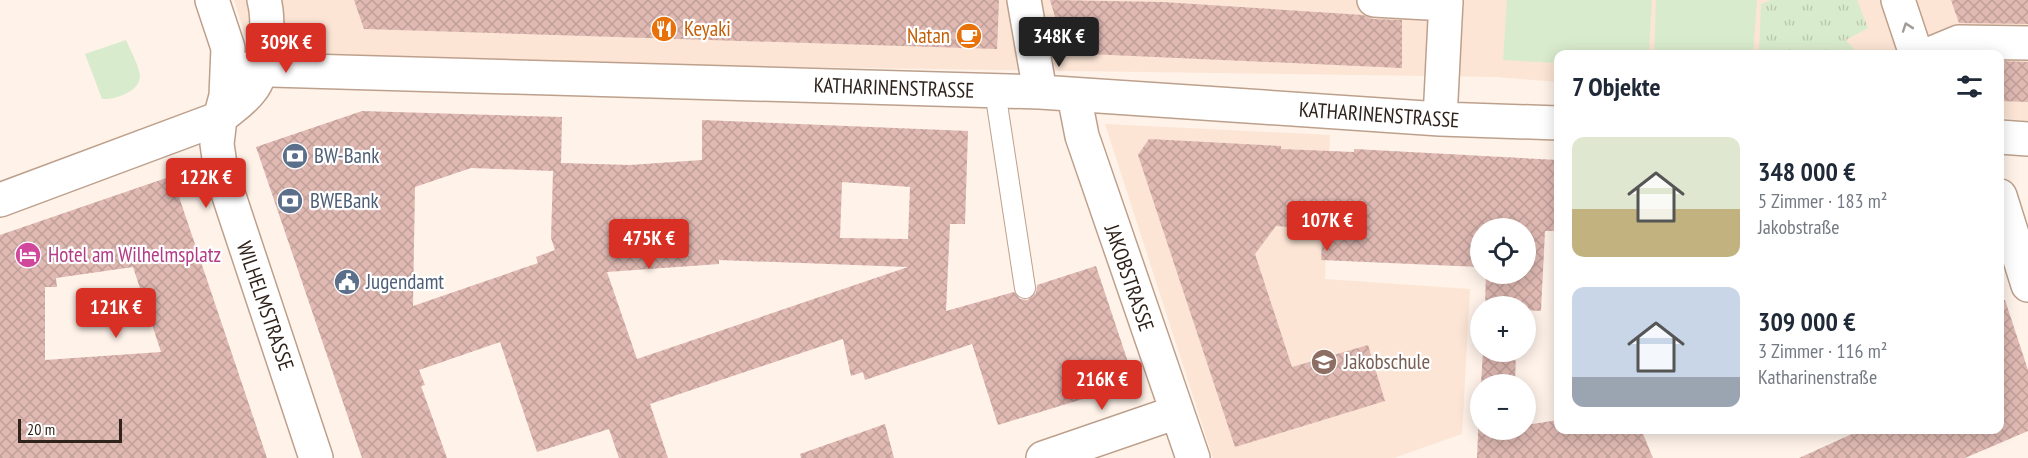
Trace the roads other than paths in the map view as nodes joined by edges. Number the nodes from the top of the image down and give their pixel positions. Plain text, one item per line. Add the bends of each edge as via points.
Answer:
1 (212, 0) edge
2 (264, 0) edge
3 (1024, 0) edge
4 (1374, 0) edge
5 (1898, 0) edge
6 (1446, 2) edge
7 (2028, 43) edge
8 (1915, 50) edge
9 (1940, 50) edge
10 (229, 69) junction
11 (261, 70) junction
12 (995, 92) junction
13 (1040, 92) junction
14 (1074, 95) junction
15 (220, 118) junction
16 (1440, 119) junction
17 (1554, 123) edge
18 (2004, 137) edge
19 (2028, 140) edge
20 (0, 200) edge
21 (2004, 205) edge
22 (2021, 243) edge
23 (2028, 285) edge
24 (1025, 288) dead end
25 (1177, 412) junction
26 (316, 458) edge
27 (1043, 458) edge
28 (1193, 458) edge

1 - 10 street, WILHELMSTRASSE via 228,48
2 - 11 street via 269,16
3 - 13 street
4 - 6 street
8 -> 5 street
6 - 16 street
7 - 9 street via 1959,42
10 - 11 street, KATHARINENSTRASSE
10 - 15 street, WILHELMSTRASSE
11 - 12 street, KATHARINENSTRASSE
11 - 15 street via 252,90
12 - 13 street, KATHARINENSTRASSE
12 - 24 lane
13 - 14 street, KATHARINENSTRASSE
14 - 16 street, KATHARINENSTRASSE
14 - 25 street, JAKOBSTRASSE via 1082,136
15 - 20 street
15 - 26 street, WILHELMSTRASSE via 218,144 223,181
16 - 17 street, KATHARINENSTRASSE
18 - 19 street
21 - 22 street
22 - 23 street
25 - 27 street
25 - 28 street, JAKOBSTRASSE

